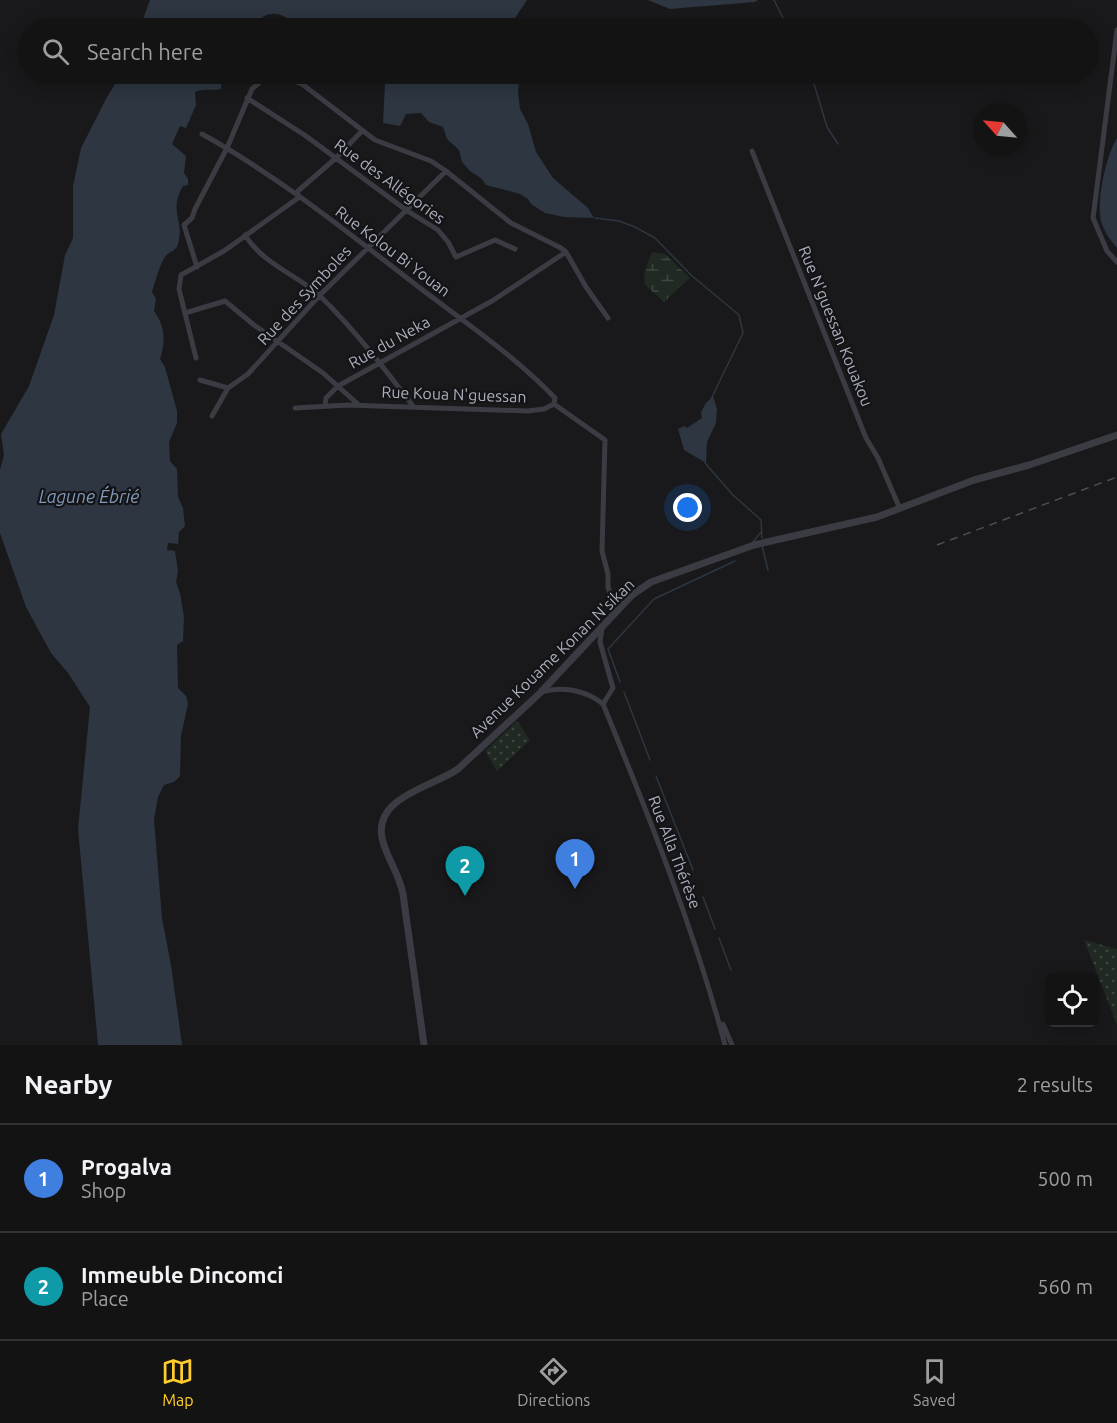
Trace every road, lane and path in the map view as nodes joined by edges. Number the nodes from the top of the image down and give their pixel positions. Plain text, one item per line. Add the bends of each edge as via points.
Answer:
1 (1117, 30) edge
2 (257, 84) edge
3 (302, 84) edge
4 (247, 98) junction
5 (362, 131) junction
6 (202, 134) dead end
7 (227, 148) junction
8 (752, 151) dead end
9 (336, 158) junction
10 (446, 171) junction
11 (298, 198) junction
12 (406, 210) junction
13 (245, 235) junction
14 (367, 248) junction
15 (514, 249) dead end
16 (566, 252) junction
17 (1117, 262) edge
18 (197, 267) junction
19 (319, 296) junction
20 (185, 313) junction
21 (608, 318) dead end
22 (460, 319) junction
23 (277, 341) junction
24 (196, 358) dead end
25 (380, 363) junction
26 (200, 380) dead end
27 (338, 386) junction
28 (228, 388) junction
29 (554, 404) junction
30 (325, 405) junction
31 (359, 405) junction
32 (413, 406) junction
33 (295, 408) dead end
34 (212, 416) dead end
35 (1117, 435) edge
36 (900, 509) junction
37 (616, 612) junction
38 (603, 627) junction
39 (540, 693) junction
40 (603, 705) junction
41 (717, 1011) junction
42 (424, 1045) edge
43 (725, 1045) edge
44 (732, 1045) edge

1 - 17 street via 1093,218 1107,251
2 - 4 street
3 - 5 street
4 - 7 street
4 - 9 street, Rue des Allégories
5 - 9 street
5 - 10 street
6 - 7 street, Rue Kolou Bi Youan
7 - 11 street, Rue Kolou Bi Youan
7 - 18 street via 193,216 184,225
8 - 36 street, Rue N'guessan Kouakou via 866,438
9 - 11 street via 298,191
9 - 12 street, Rue des Allégories
10 - 12 street, Rue des Symboles
10 - 16 street via 511,223
11 - 13 street
11 - 14 street, Rue Kolou Bi Youan
12 - 14 street, Rue des Symboles
12 - 15 street, Rue des Allégories via 438,230 456,256 495,240
13 - 18 street
13 - 19 street via 262,256
14 - 19 street, Rue des Symboles
14 - 22 street, Rue Kolou Bi Youan
16 - 21 street
16 - 22 street, Rue du Neka
18 - 20 street via 179,279
19 - 23 street, Rue des Symboles
19 - 25 street
20 - 23 street via 225,301
20 - 24 street
22 - 25 street, Rue du Neka
22 - 29 street, Rue Kolou Bi Youan via 538,381 555,398
23 - 27 street
23 - 28 street, Rue des Symboles via 248,374
25 - 27 street, Rue du Neka
25 - 32 street
26 - 28 street
27 - 30 street, Rue du Neka via 327,396
27 - 31 street
28 - 34 street, Rue des Symboles
29 - 32 street, Rue Koua N'guessan via 528,411
29 - 37 street via 605,440 602,551
30 - 31 street, Rue Koua N'guessan
30 - 33 street, Rue Koua N'guessan
31 - 32 street, Rue Koua N'guessan
35 - 36 street, Avenue Kouame Konan N'sikan via 974,480
36 - 37 street, Avenue Kouame Konan N'sikan via 754,544 651,582
37 - 38 street, Avenue Kouame Konan N'sikan
38 - 39 street, Avenue Kouame Konan N'sikan
38 - 40 street via 600,642 613,688
39 - 40 street via 557,689 580,692
39 - 42 street, Avenue Kouame Konan N'sikan via 458,769 397,800 384,817 382,836 403,894
40 - 41 street, Rue Alla Thérèse
41 - 43 street, Rue Alla Thérèse
41 - 44 street, Rue Alla Thérèse

